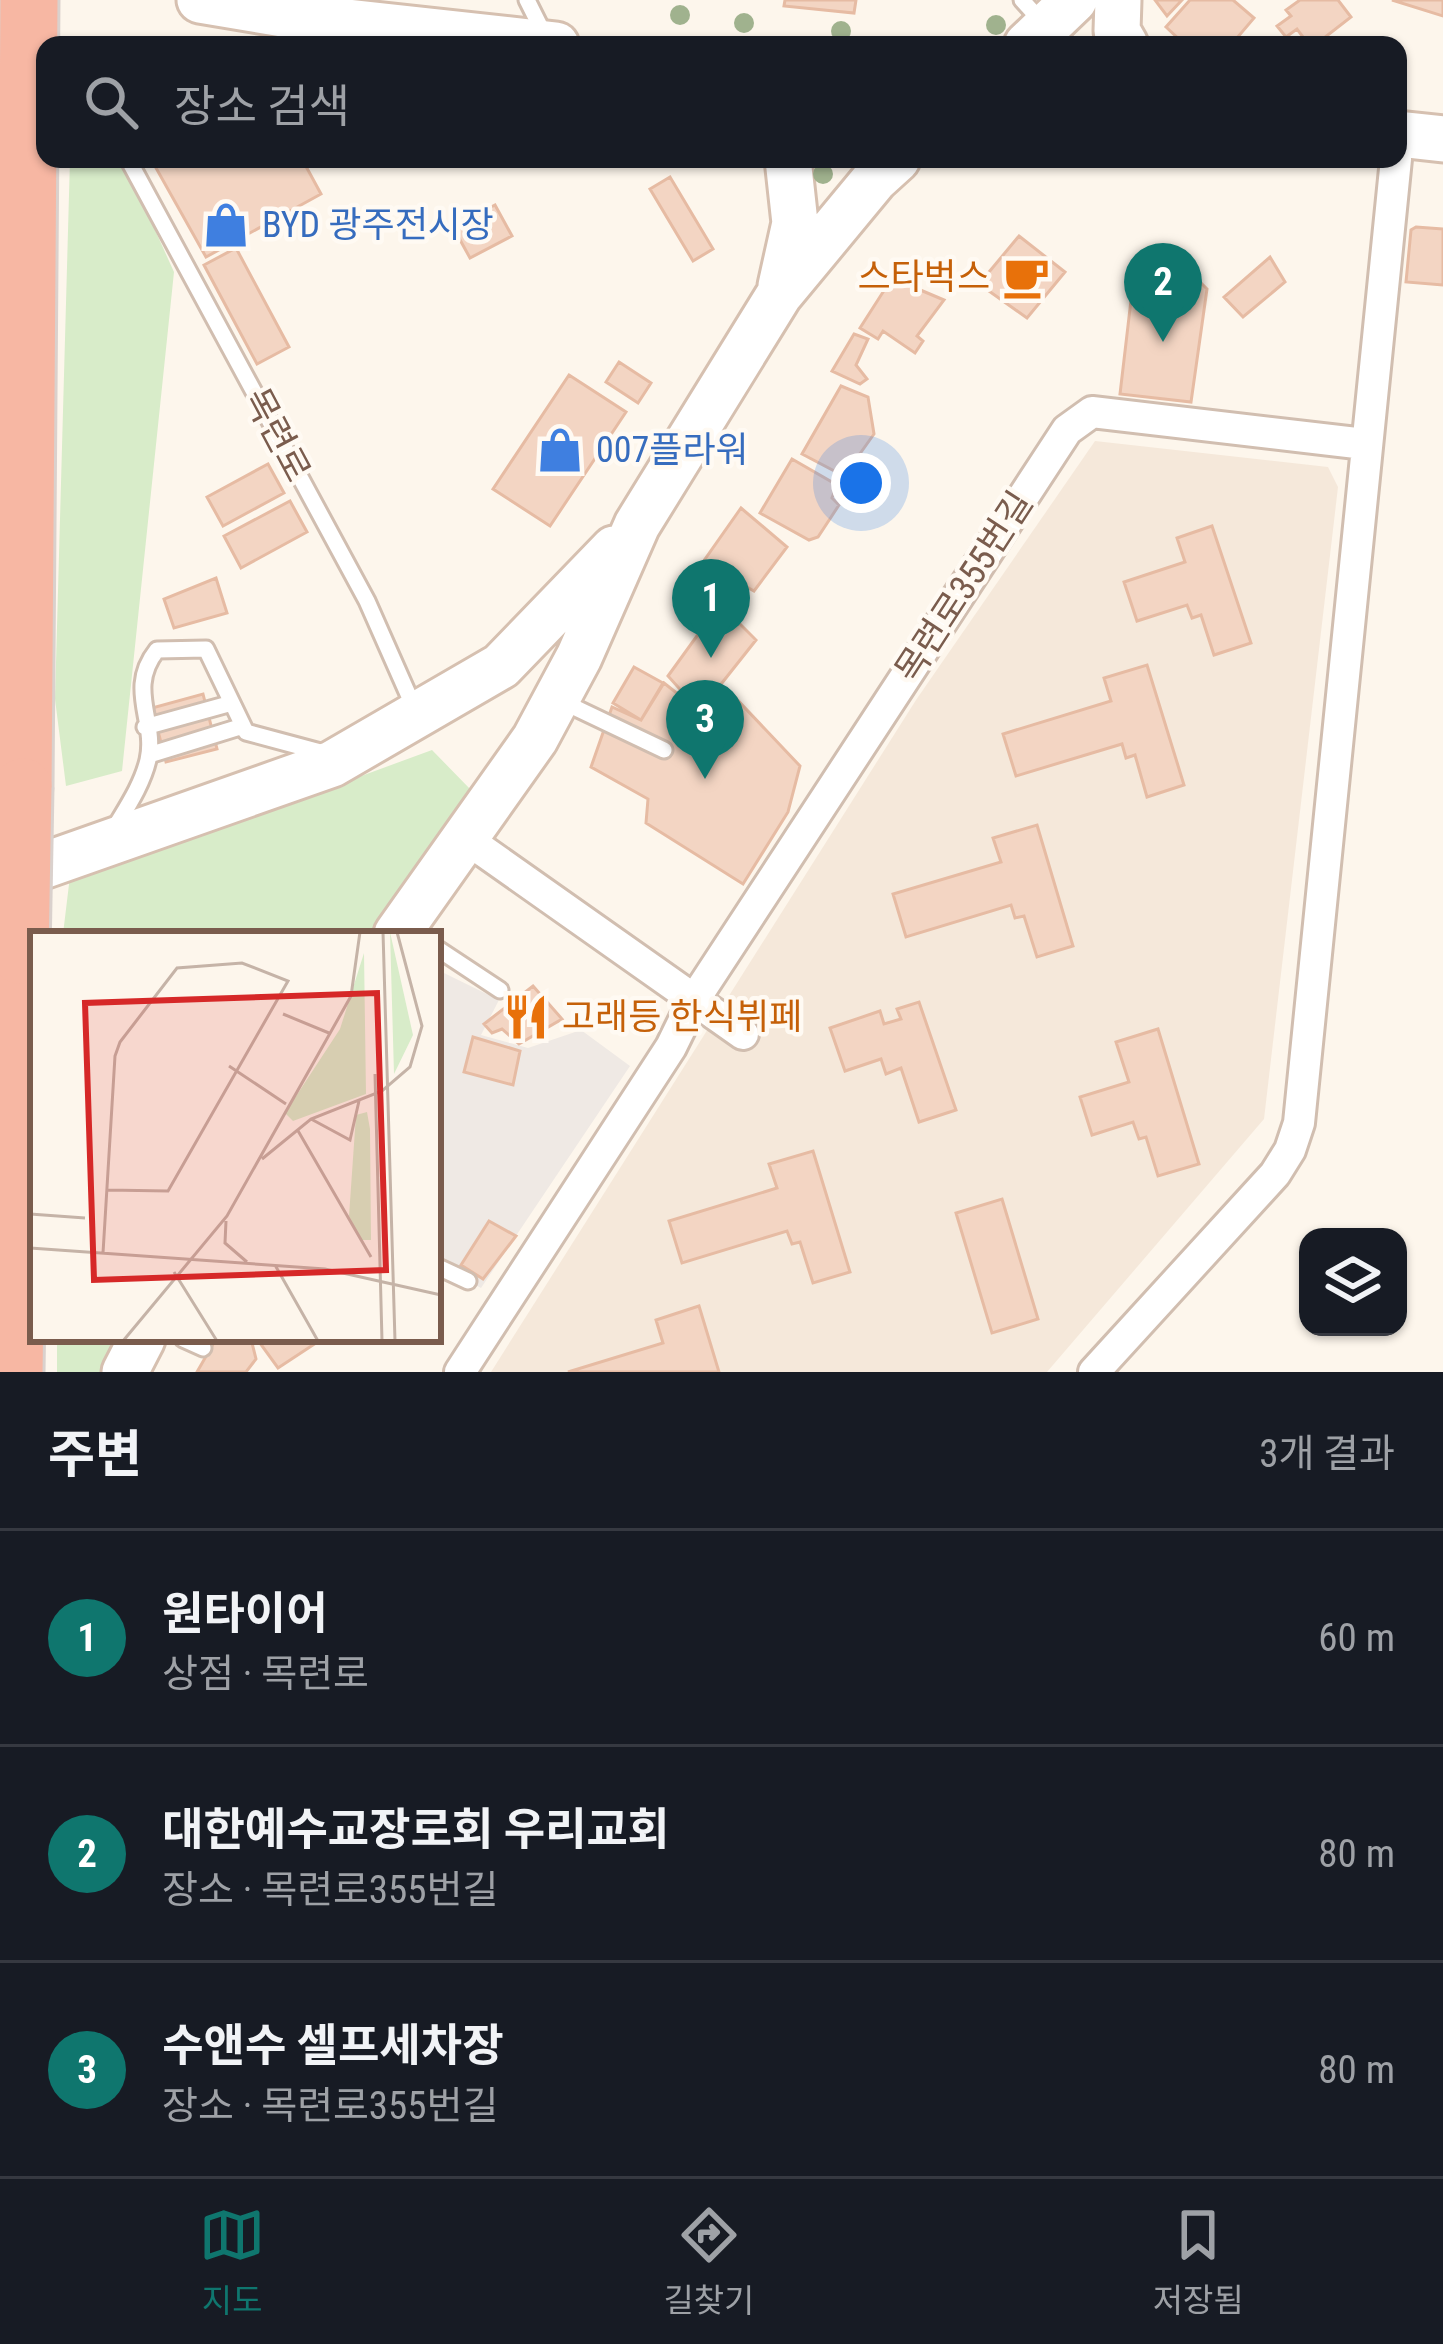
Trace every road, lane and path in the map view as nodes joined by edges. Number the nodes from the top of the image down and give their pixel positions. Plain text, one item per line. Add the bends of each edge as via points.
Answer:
1 (29, 0) edge
2 (200, 0) edge
3 (526, 0) edge
4 (1118, 0) edge
5 (472, 36) edge
6 (547, 36) edge
7 (1120, 36) edge
8 (1407, 136) edge
9 (1443, 139) edge
10 (133, 168) edge
11 (789, 168) edge
12 (887, 168) edge
13 (1395, 168) edge
14 (779, 295) junction
15 (1365, 443) junction
16 (638, 525) junction
17 (556, 699) junction
18 (232, 703) junction
19 (417, 715) junction
20 (243, 726) junction
21 (145, 727) junction
22 (664, 750) dead end
23 (149, 755) junction
24 (344, 758) junction
25 (465, 838) junction
26 (104, 844) junction
27 (0, 881) edge
28 (416, 931) edge
29 (441, 953) edge
30 (500, 990) dead end
31 (694, 1000) junction
32 (743, 1034) dead end
33 (441, 1268) edge
34 (468, 1281) dead end
35 (140, 1342) edge
36 (190, 1342) edge
37 (203, 1348) dead end
38 (14, 1372) edge
39 (125, 1372) edge
40 (460, 1372) edge
41 (1094, 1372) edge

1 - 38 highway, bridge
2 - 5 main road
3 - 6 lane
4 - 7 main road
8 - 9 main road
10 - 19 lane, 목련로 via 367,601
11 - 14 main road via 795,223
12 - 14 main road
13 - 15 street
14 - 16 main road
15 - 31 street, 목련로355번길 via 1092,412 1066,430
15 - 41 street via 1294,1139 1264,1188
16 - 17 main road
16 - 19 main road via 501,665
17 - 22 lane
17 - 25 main road
18 - 20 lane
18 - 21 lane
18 - 21 lane via 206,649 157,650 145,665
19 - 24 main road
20 - 23 lane
20 - 24 lane
21 - 23 lane
23 - 26 lane
24 - 26 main road
25 - 28 main road
25 - 31 street
26 - 27 main road
29 - 30 lane
31 - 32 street
31 - 40 street, 목련로355번길
33 - 34 lane
35 - 39 main road
36 - 37 lane

